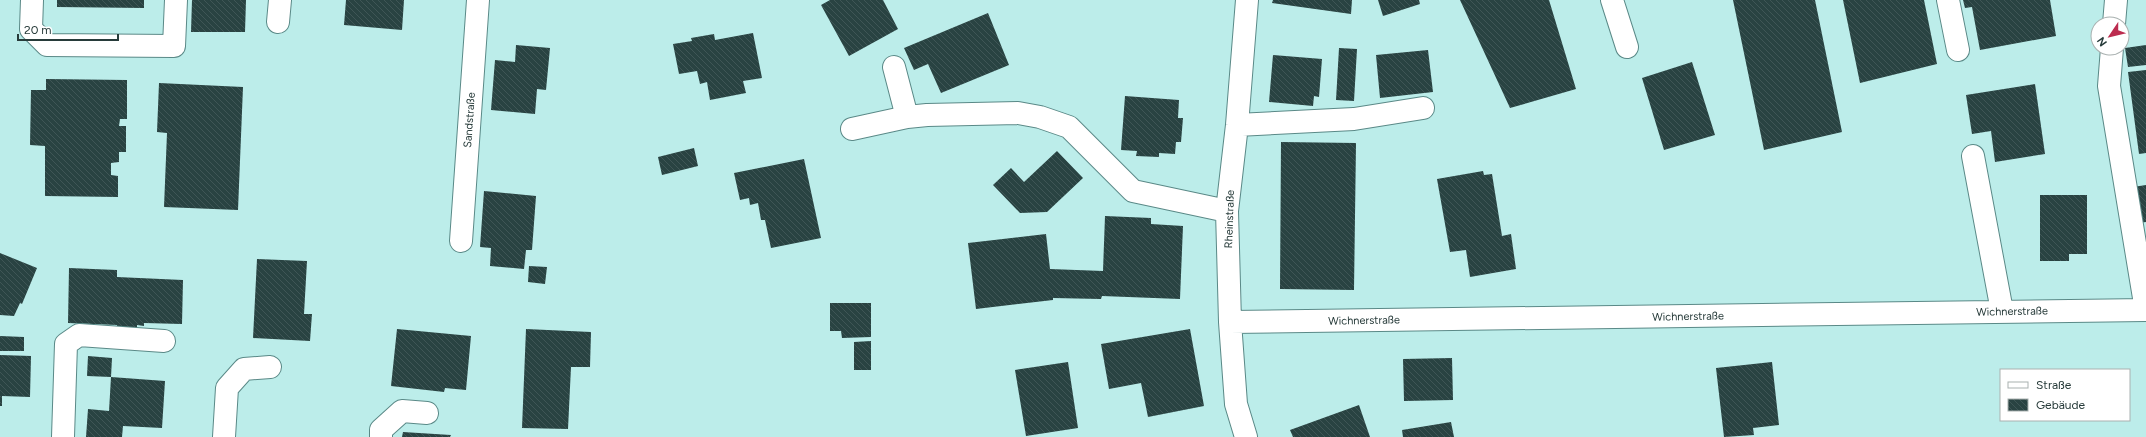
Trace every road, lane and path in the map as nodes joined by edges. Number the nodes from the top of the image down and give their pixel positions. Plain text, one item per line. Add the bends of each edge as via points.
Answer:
1 (32, 0) edge
2 (176, 0) edge
3 (280, 0) edge
4 (478, 0) edge
5 (1247, 0) edge
6 (1612, 0) edge
7 (1948, 0) edge
8 (2116, 0) edge
9 (2115, 16) edge
10 (278, 22) dead end
11 (1627, 47) dead end
12 (1958, 50) dead end
13 (2112, 56) edge
14 (894, 68) dead end
15 (1422, 108) dead end
16 (907, 117) junction
17 (1237, 125) junction
18 (852, 129) dead end
19 (1973, 156) dead end
20 (1227, 211) junction
21 (461, 241) dead end
22 (2146, 310) edge
23 (2002, 311) junction
24 (1230, 322) junction
25 (164, 341) dead end
26 (270, 367) dead end
27 (427, 413) dead end
28 (63, 437) edge
29 (224, 437) edge
30 (380, 437) edge
31 (1246, 437) edge

1 - 2 street via 31,29 47,45 174,46
3 - 10 street
4 - 21 street, Sandstraße
5 - 17 street, Rheinstraße
6 - 11 street
7 - 12 street
8 - 9 street
13 - 22 street via 2110,86
14 - 16 street
15 - 17 street via 1354,120
16 - 18 street
16 - 20 street via 1018,113 1040,117 1069,126 1133,191
17 - 20 street, Rheinstraße
19 - 23 street
20 - 24 street, Rheinstraße
22 - 23 street, Wichnerstraße
23 - 24 street, Wichnerstraße
24 - 31 street, Rheinstraße via 1236,404
25 - 28 street via 79,335 66,344
26 - 29 street via 244,369 227,388
27 - 30 street via 402,411 381,430

